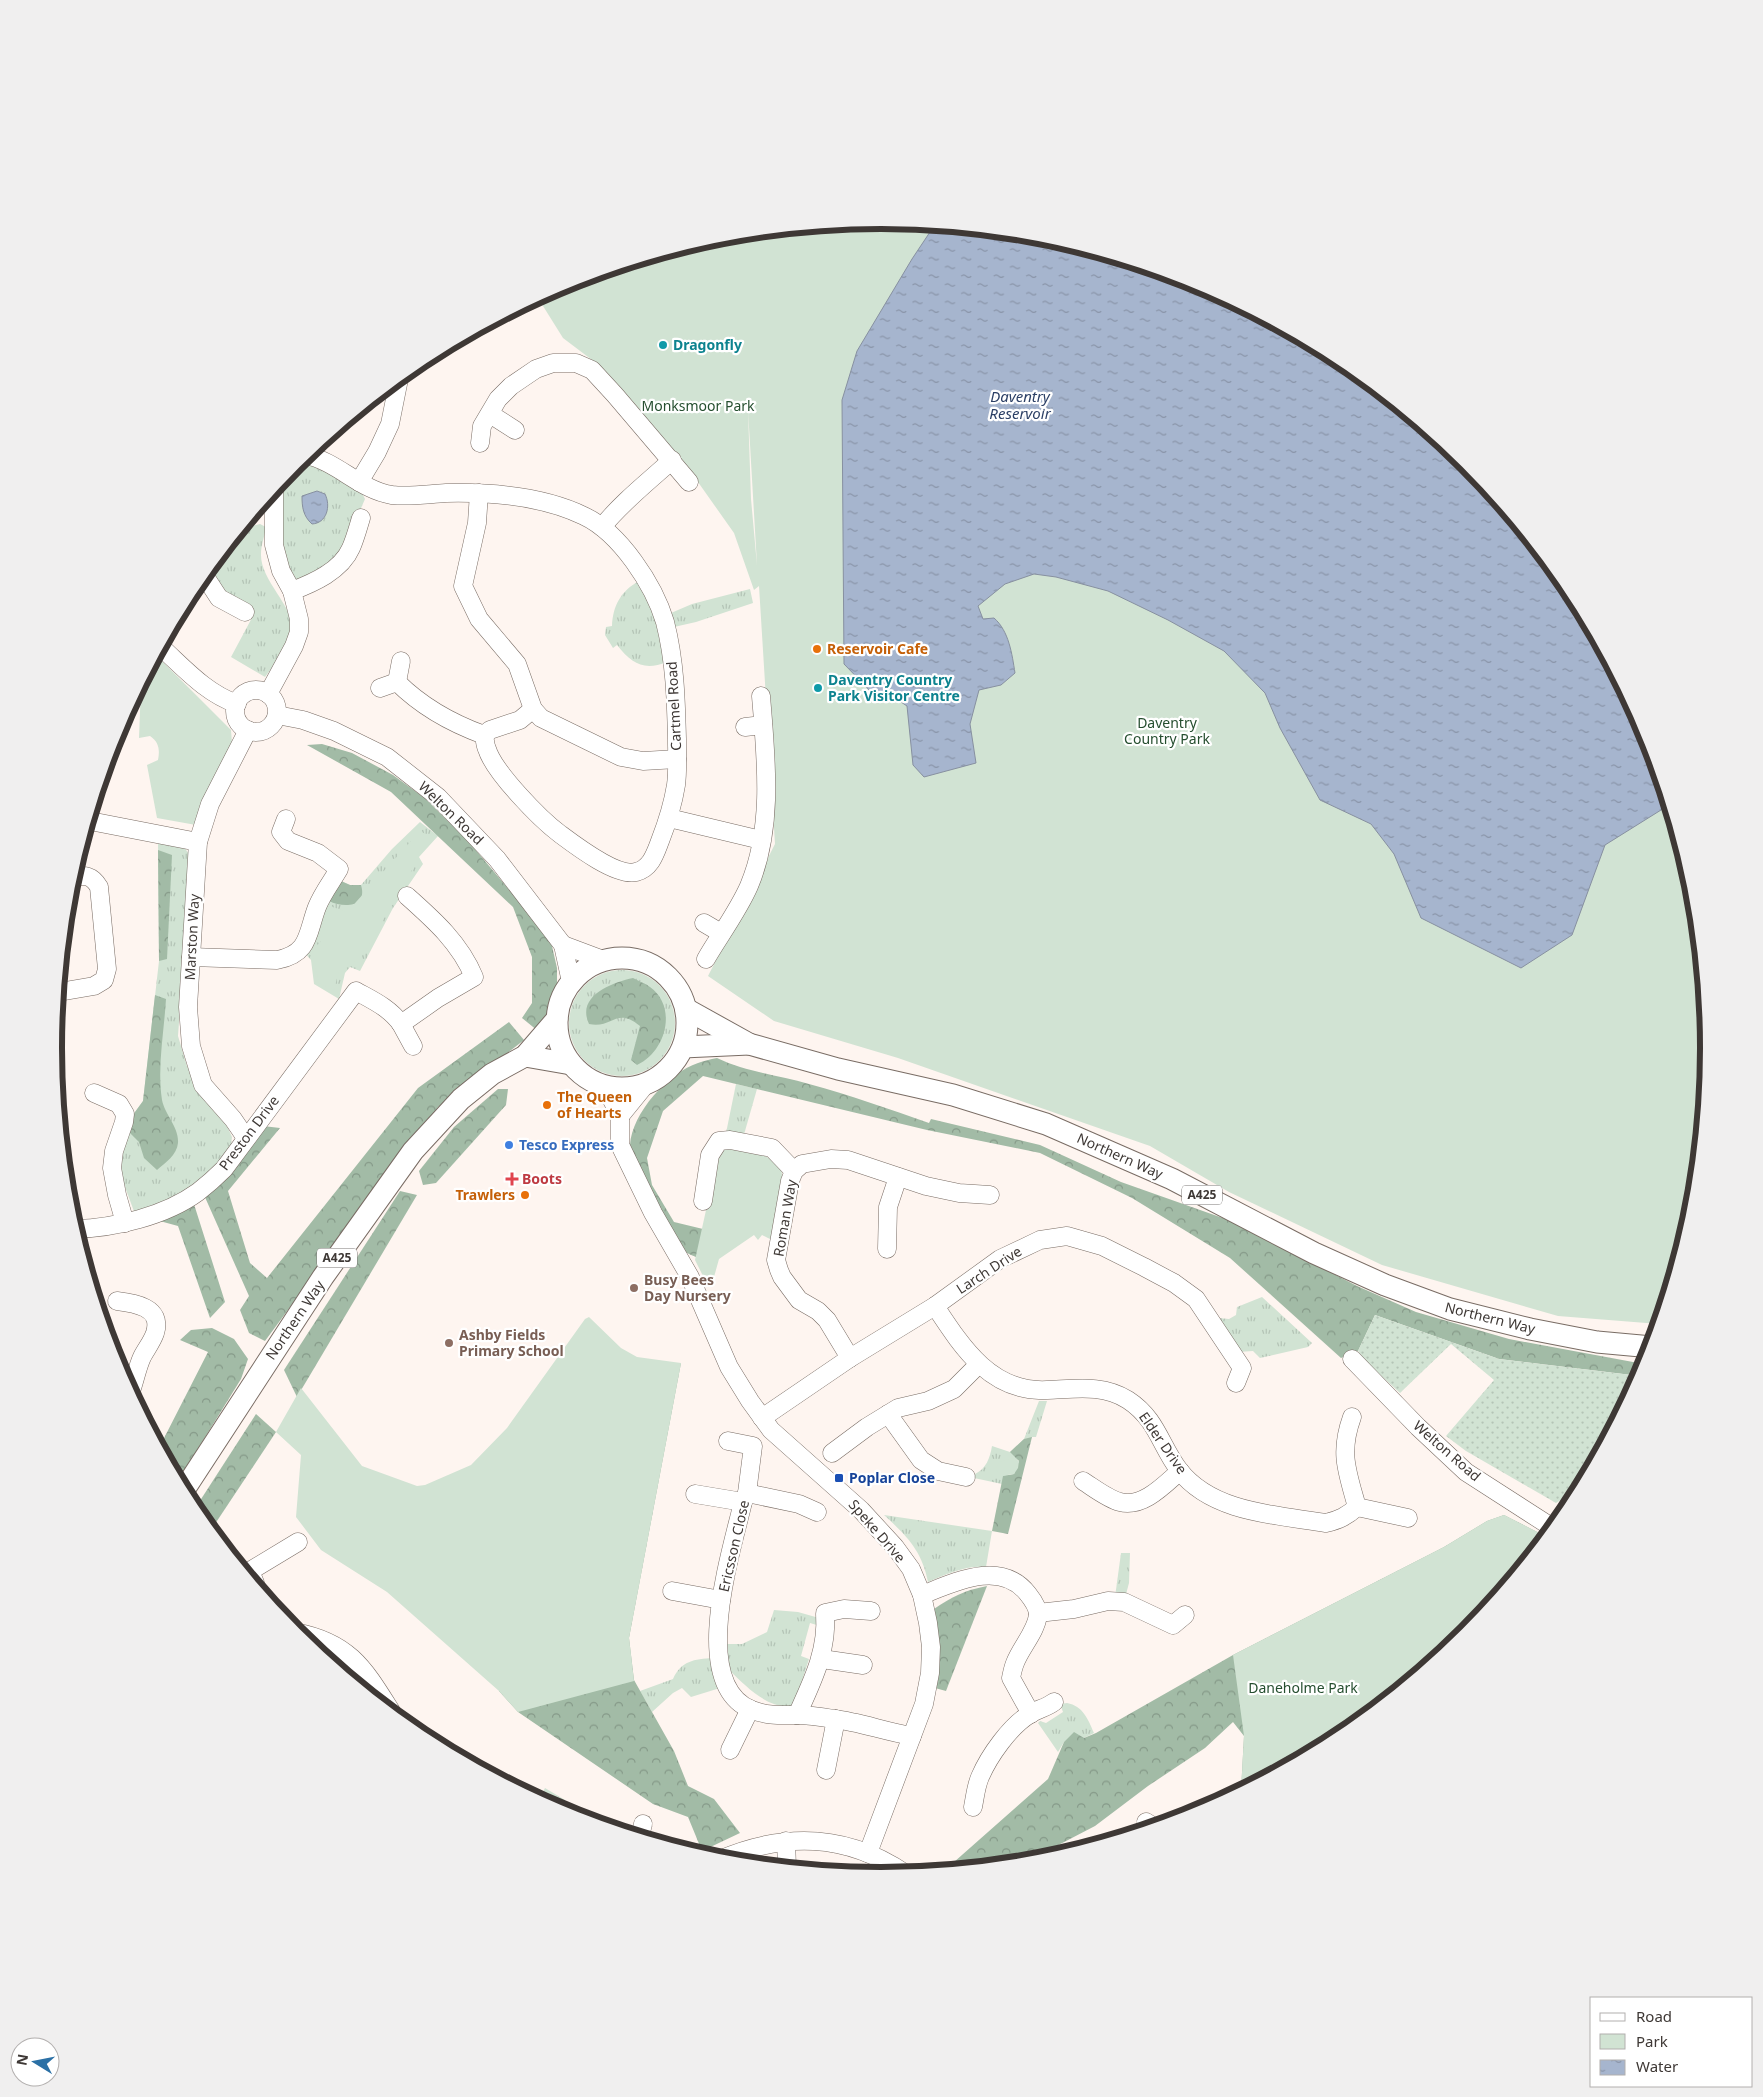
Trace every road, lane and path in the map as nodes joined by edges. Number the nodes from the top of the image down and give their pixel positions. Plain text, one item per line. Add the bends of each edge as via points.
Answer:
1 (396, 390) edge
2 (490, 414) junction
3 (514, 430) dead end
4 (480, 443) dead end
5 (315, 457) edge
6 (672, 460) junction
7 (359, 482) junction
8 (689, 482) dead end
9 (479, 493) junction
10 (265, 512) edge
11 (361, 518) dead end
12 (602, 527) junction
13 (208, 583) edge
14 (292, 591) junction
15 (245, 612) dead end
16 (165, 651) edge
17 (401, 661) dead end
18 (397, 682) junction
19 (380, 688) dead end
20 (268, 694) junction
21 (761, 696) dead end
22 (237, 704) junction
23 (533, 709) junction
24 (277, 715) junction
25 (763, 725) junction
26 (745, 727) dead end
27 (248, 730) junction
28 (484, 736) junction
29 (677, 759) junction
30 (669, 818) junction
31 (286, 819) dead end
32 (95, 822) edge
33 (761, 840) junction
34 (198, 842) junction
35 (81, 877) edge
36 (407, 896) dead end
37 (704, 923) dead end
38 (721, 933) junction
39 (563, 945) junction
40 (191, 957) junction
41 (706, 959) dead end
42 (603, 960) junction
43 (571, 982) junction
44 (64, 991) edge
45 (686, 1009) junction
46 (557, 1019) junction
47 (401, 1024) junction
48 (749, 1044) junction
49 (413, 1046) dead end
50 (683, 1046) junction
51 (525, 1056) junction
52 (571, 1064) junction
53 (646, 1084) junction
54 (605, 1086) junction
55 (94, 1093) dead end
56 (620, 1116) junction
57 (246, 1138) junction
58 (794, 1171) junction
59 (898, 1177) junction
60 (990, 1195) dead end
61 (703, 1201) dead end
62 (125, 1223) junction
63 (83, 1229) edge
64 (887, 1249) dead end
65 (117, 1302) dead end
66 (935, 1306) junction
67 (1644, 1347) edge
68 (850, 1358) junction
69 (1352, 1358) dead end
70 (978, 1365) junction
71 (134, 1381) edge
72 (1236, 1383) dead end
73 (888, 1414) junction
74 (1352, 1417) dead end
75 (762, 1418) junction
76 (728, 1441) dead end
77 (832, 1453) dead end
78 (1180, 1472) junction
79 (966, 1477) dead end
80 (1083, 1481) dead end
81 (188, 1484) edge
82 (695, 1494) dead end
83 (745, 1497) junction
84 (1357, 1507) junction
85 (817, 1512) dead end
86 (1408, 1518) dead end
87 (1547, 1524) edge
88 (298, 1542) dead end
89 (251, 1570) edge
90 (672, 1591) dead end
91 (922, 1595) junction
92 (721, 1600) junction
93 (871, 1611) dead end
94 (1038, 1613) junction
95 (1185, 1615) dead end
96 (310, 1635) edge
97 (822, 1659) junction
98 (863, 1665) dead end
99 (382, 1697) edge
100 (1054, 1702) dead end
101 (750, 1709) junction
102 (1031, 1714) junction
103 (797, 1715) junction
104 (836, 1719) junction
105 (912, 1736) junction
106 (730, 1750) dead end
107 (826, 1770) dead end
108 (973, 1807) dead end
109 (786, 1841) junction
110 (868, 1853) junction
111 (734, 1854) edge
112 (787, 1861) edge
113 (897, 1867) edge

1 - 7 street via 390,424
2 - 3 street
2 - 4 street via 482,426
2 - 6 street via 498,398 536,369 553,363 576,363 592,370
5 - 7 street, Cartmel Road
6 - 8 street
6 - 12 street via 616,509
7 - 9 street, Cartmel Road via 371,490 392,495
9 - 12 street, Cartmel Road via 539,501 584,516
9 - 23 street via 477,523 463,586 479,619 518,664
10 - 14 street via 281,571
11 - 14 street via 350,550 342,562 314,583
12 - 29 street, Cartmel Road via 642,574 664,621 675,679
13 - 15 street via 219,598
14 - 20 street via 299,632
16 - 22 street via 200,684
17 - 18 street
18 - 19 street
18 - 28 street via 415,700 456,725
20 - 22 street via 250,691
20 - 24 street via 276,703
21 - 25 street
22 - 27 street via 237,719
23 - 28 street via 520,720 490,730
23 - 29 street via 540,718 621,757 643,761
24 - 27 street via 269,728 255,732
24 - 39 street, Welton Road via 334,731 387,757 438,797 497,859
25 - 26 street
25 - 33 street via 766,768
27 - 34 street, Marston Way via 210,804
28 - 30 street, Cartmel Road via 487,750 506,780 550,826 612,867 628,873 644,869 652,860
29 - 30 street, Cartmel Road
30 - 33 street
31 - 40 street via 281,832 288,841 318,853 339,869 317,906 304,946 289,958 277,960
32 - 34 street
33 - 38 street via 749,886
34 - 40 street, Marston Way
35 - 44 street via 89,876 99,887 107,969 104,980 94,986
36 - 47 street via 440,925 467,960 474,977
37 - 38 street
38 - 41 street
39 - 42 street
39 - 43 street, Welton Road
40 - 57 street, Marston Way via 188,1007 191,1046 202,1085
42 - 43 main road
42 - 45 main road via 629,958 654,966 674,982
43 - 46 main road via 560,1002
45 - 48 main road, A425
45 - 50 main road via 688,1023
46 - 51 main road, A425
46 - 52 main road via 560,1043
47 - 49 street
47 - 57 street, Preston Drive via 382,1006 356,991
48 - 50 main road, A425
48 - 67 main road, Northern Way / A425 via 838,1069 953,1095 1046,1124 1172,1179 1314,1253 1385,1285 1450,1309 1530,1329
50 - 53 main road via 665,1073
51 - 52 main road
51 - 81 main road, Northern Way / A425 via 492,1074 461,1099 413,1151 323,1277
52 - 54 main road via 584,1076
53 - 54 main road via 623,1088
53 - 56 street
54 - 56 street, Speke Drive
55 - 62 street via 119,1104 125,1114 112,1168
56 - 75 street, Speke Drive via 620,1145 636,1180 694,1284 730,1367
57 - 62 street, Preston Drive via 224,1169 197,1193 164,1210
58 - 59 street, Roman Way via 802,1164 831,1159 848,1160
58 - 61 street, Roman Way via 772,1148 719,1141 710,1154
58 - 68 street, Roman Way via 776,1260 782,1277 799,1300 827,1320
59 - 60 street, Roman Way via 959,1193
59 - 64 street via 888,1207
62 - 63 street, Preston Drive
65 - 71 street via 141,1304 148,1309 156,1325
66 - 68 street, Larch Drive
66 - 70 street, Elder Drive
66 - 72 street, Larch Drive via 1000,1260 1040,1240 1067,1236 1102,1246 1136,1262 1196,1299 1242,1368
68 - 75 street, Larch Drive
69 - 87 street, Welton Road via 1466,1472
70 - 73 street via 954,1388 940,1396
70 - 78 street, Elder Drive via 1007,1383 1027,1388 1102,1388 1115,1393 1145,1414
73 - 77 street
73 - 79 street via 921,1460 938,1471
74 - 84 street via 1344,1444 1345,1463
75 - 91 street, Speke Drive via 782,1440 849,1498 889,1540 911,1569
76 - 83 street, Ericsson Close via 753,1446
78 - 80 street via 1140,1501 1130,1504 1118,1502
78 - 84 street, Elder Drive via 1206,1494 1244,1510 1326,1523 1347,1516
82 - 83 street
83 - 85 street via 800,1504
83 - 92 street, Ericsson Close
84 - 86 street
88 - 89 street
90 - 92 street, Ericsson Close
91 - 94 street via 966,1578 1002,1577 1025,1590
91 - 105 street, Speke Drive via 931,1647 930,1673 924,1704
92 - 101 street, Ericsson Close via 717,1646 722,1679 738,1701
93 - 97 street via 844,1609 826,1613
94 - 95 street via 1108,1601 1128,1603 1173,1625
94 - 102 street via 1011,1678
96 - 99 street via 344,1650 364,1670
97 - 98 street
97 - 103 street
100 - 102 street
101 - 103 street, Ericsson Close via 772,1716
101 - 106 street
102 - 108 street via 1009,1733 992,1755 979,1778
103 - 104 street, Ericsson Close
104 - 105 street, Ericsson Close
104 - 107 street
105 - 110 street, Speke Drive
109 - 110 street via 818,1840
109 - 111 street via 753,1846
109 - 112 street
110 - 113 street

